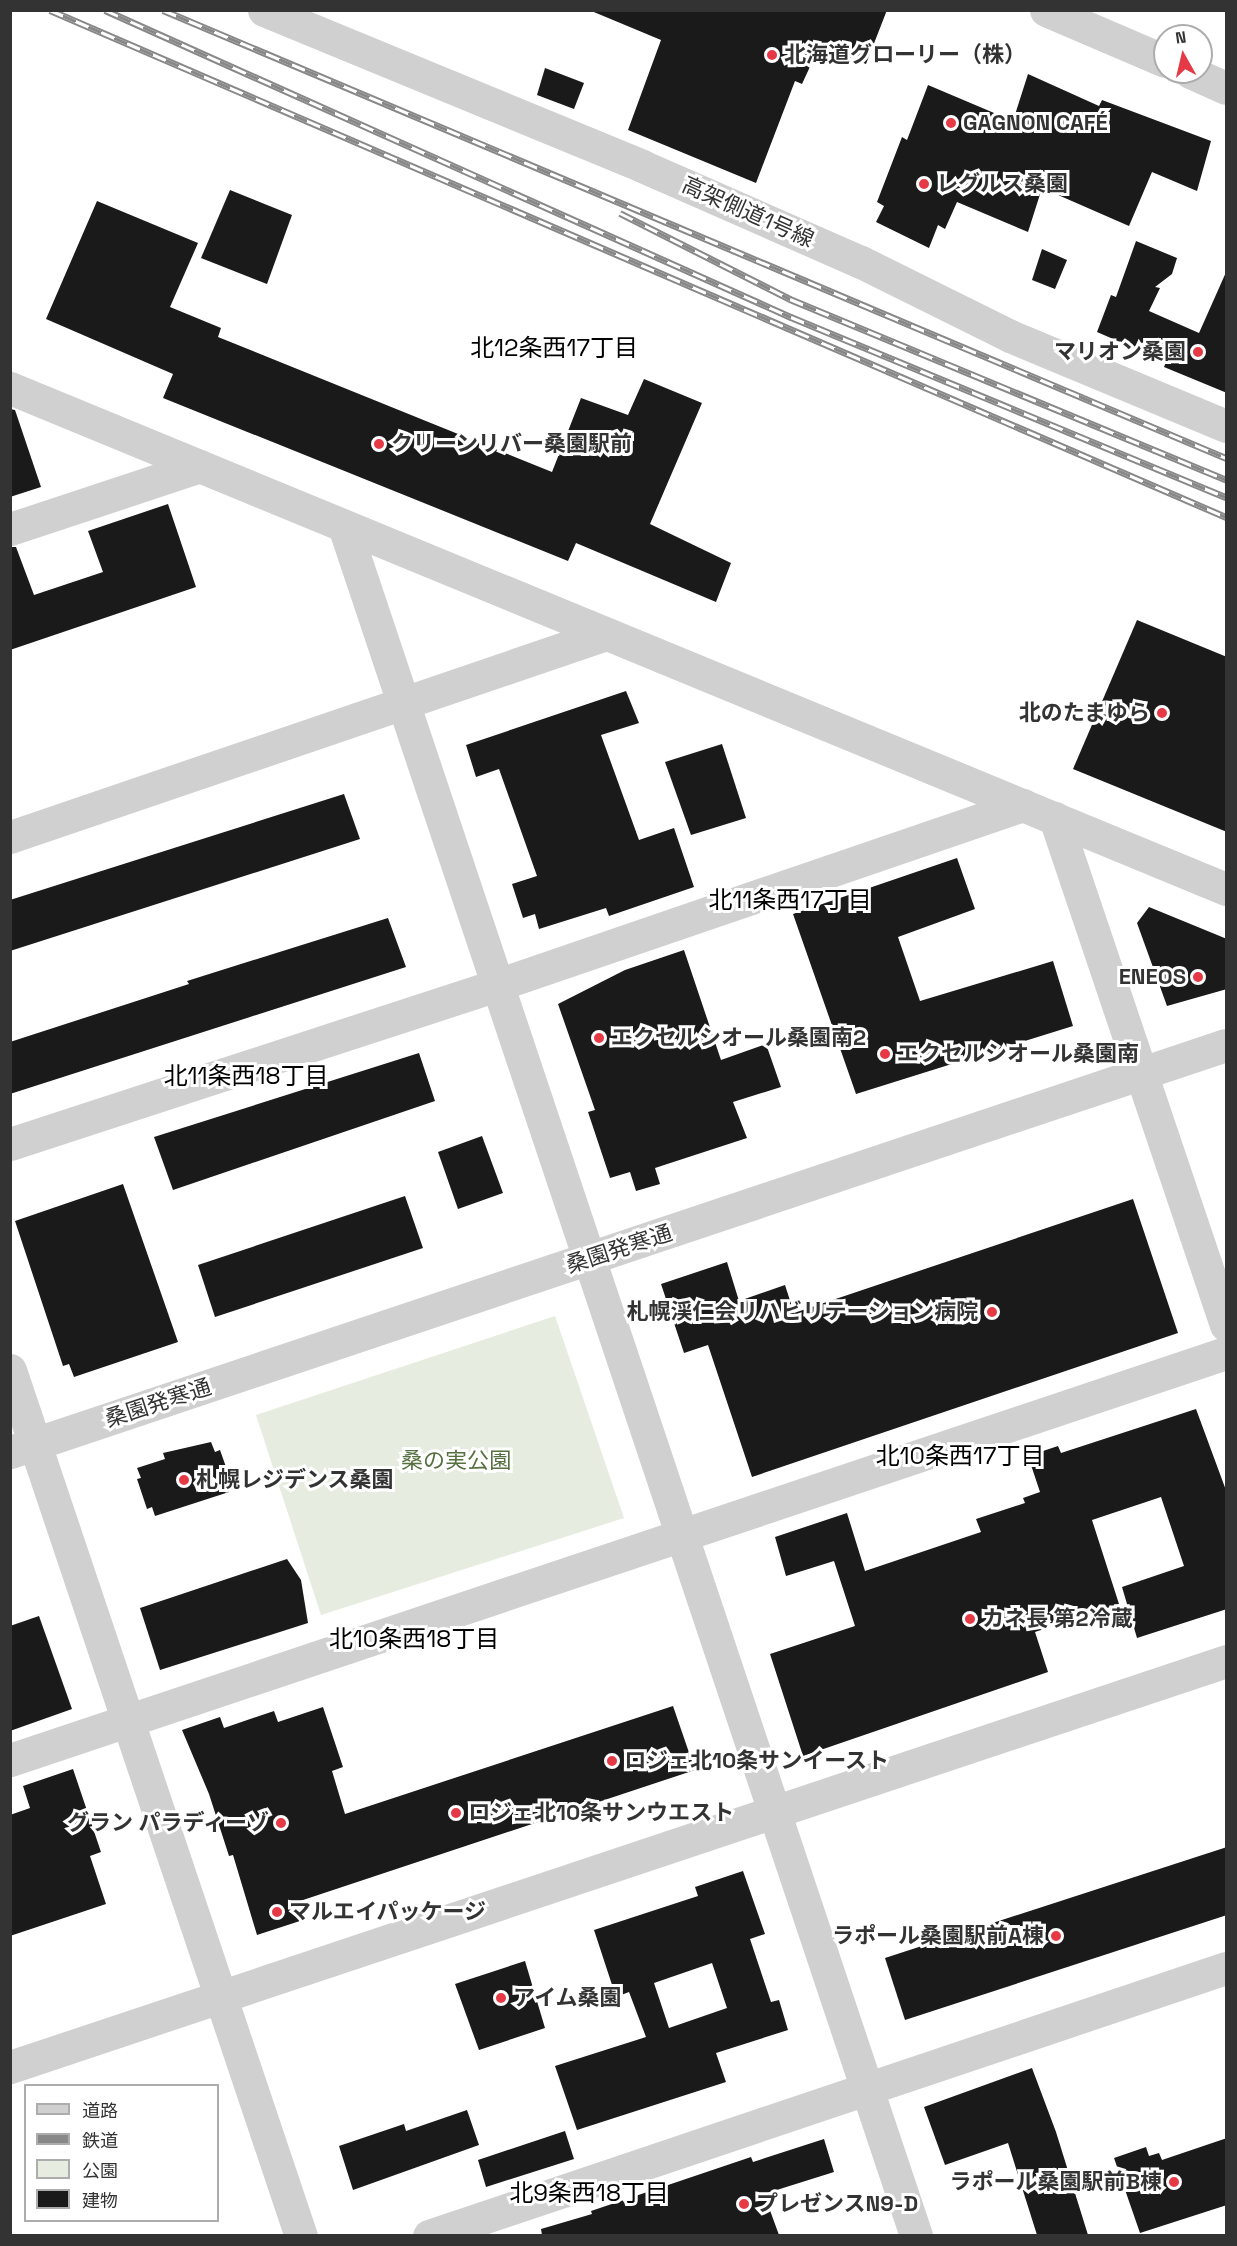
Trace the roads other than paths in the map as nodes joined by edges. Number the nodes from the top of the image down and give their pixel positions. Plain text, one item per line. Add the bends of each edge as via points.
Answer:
1 (264, 10) edge
2 (1046, 10) edge
3 (1153, 56) edge
4 (1213, 81) edge
5 (1227, 87) edge
6 (10, 388) edge
7 (1227, 426) edge
8 (200, 466) junction
9 (345, 526) junction
10 (10, 529) edge
11 (606, 634) junction
12 (404, 703) junction
13 (1023, 805) junction
14 (1055, 818) junction
15 (10, 837) edge
16 (1227, 888) edge
17 (497, 985) junction
18 (1227, 1045) edge
19 (1143, 1074) junction
20 (10, 1144) edge
21 (589, 1259) junction
22 (1227, 1325) edge
23 (1227, 1353) edge
24 (10, 1370) edge
25 (23, 1448) edge
26 (681, 1536) junction
27 (1227, 1660) edge
28 (128, 1720) junction
29 (10, 1760) edge
30 (774, 1812) junction
31 (1227, 1968) edge
32 (220, 1996) junction
33 (10, 2067) edge
34 (867, 2089) junction
35 (301, 2235) edge
36 (429, 2235) edge
37 (916, 2235) edge

1 - 7 street, 高架側道1号線 via 642,166 861,262 1020,340
2 - 3 street
4 - 5 street
6 - 8 street
8 - 9 street
8 - 10 street
9 - 11 street
9 - 12 street
11 - 12 street
11 - 13 street
12 - 15 street
12 - 17 street
13 - 14 street
13 - 17 street
14 - 16 street
14 - 19 street
17 - 20 street
17 - 21 street
18 - 19 street, 桑園発寒通
19 - 21 street, 桑園発寒通
19 - 22 street
21 - 25 street, 桑園発寒通
21 - 26 street
23 - 26 street
24 - 25 street
25 - 28 street
26 - 28 street
26 - 30 street
27 - 30 street
28 - 29 street
28 - 32 street
30 - 32 street
30 - 34 street
31 - 34 street
32 - 33 street
32 - 35 street
34 - 36 street
34 - 37 street

